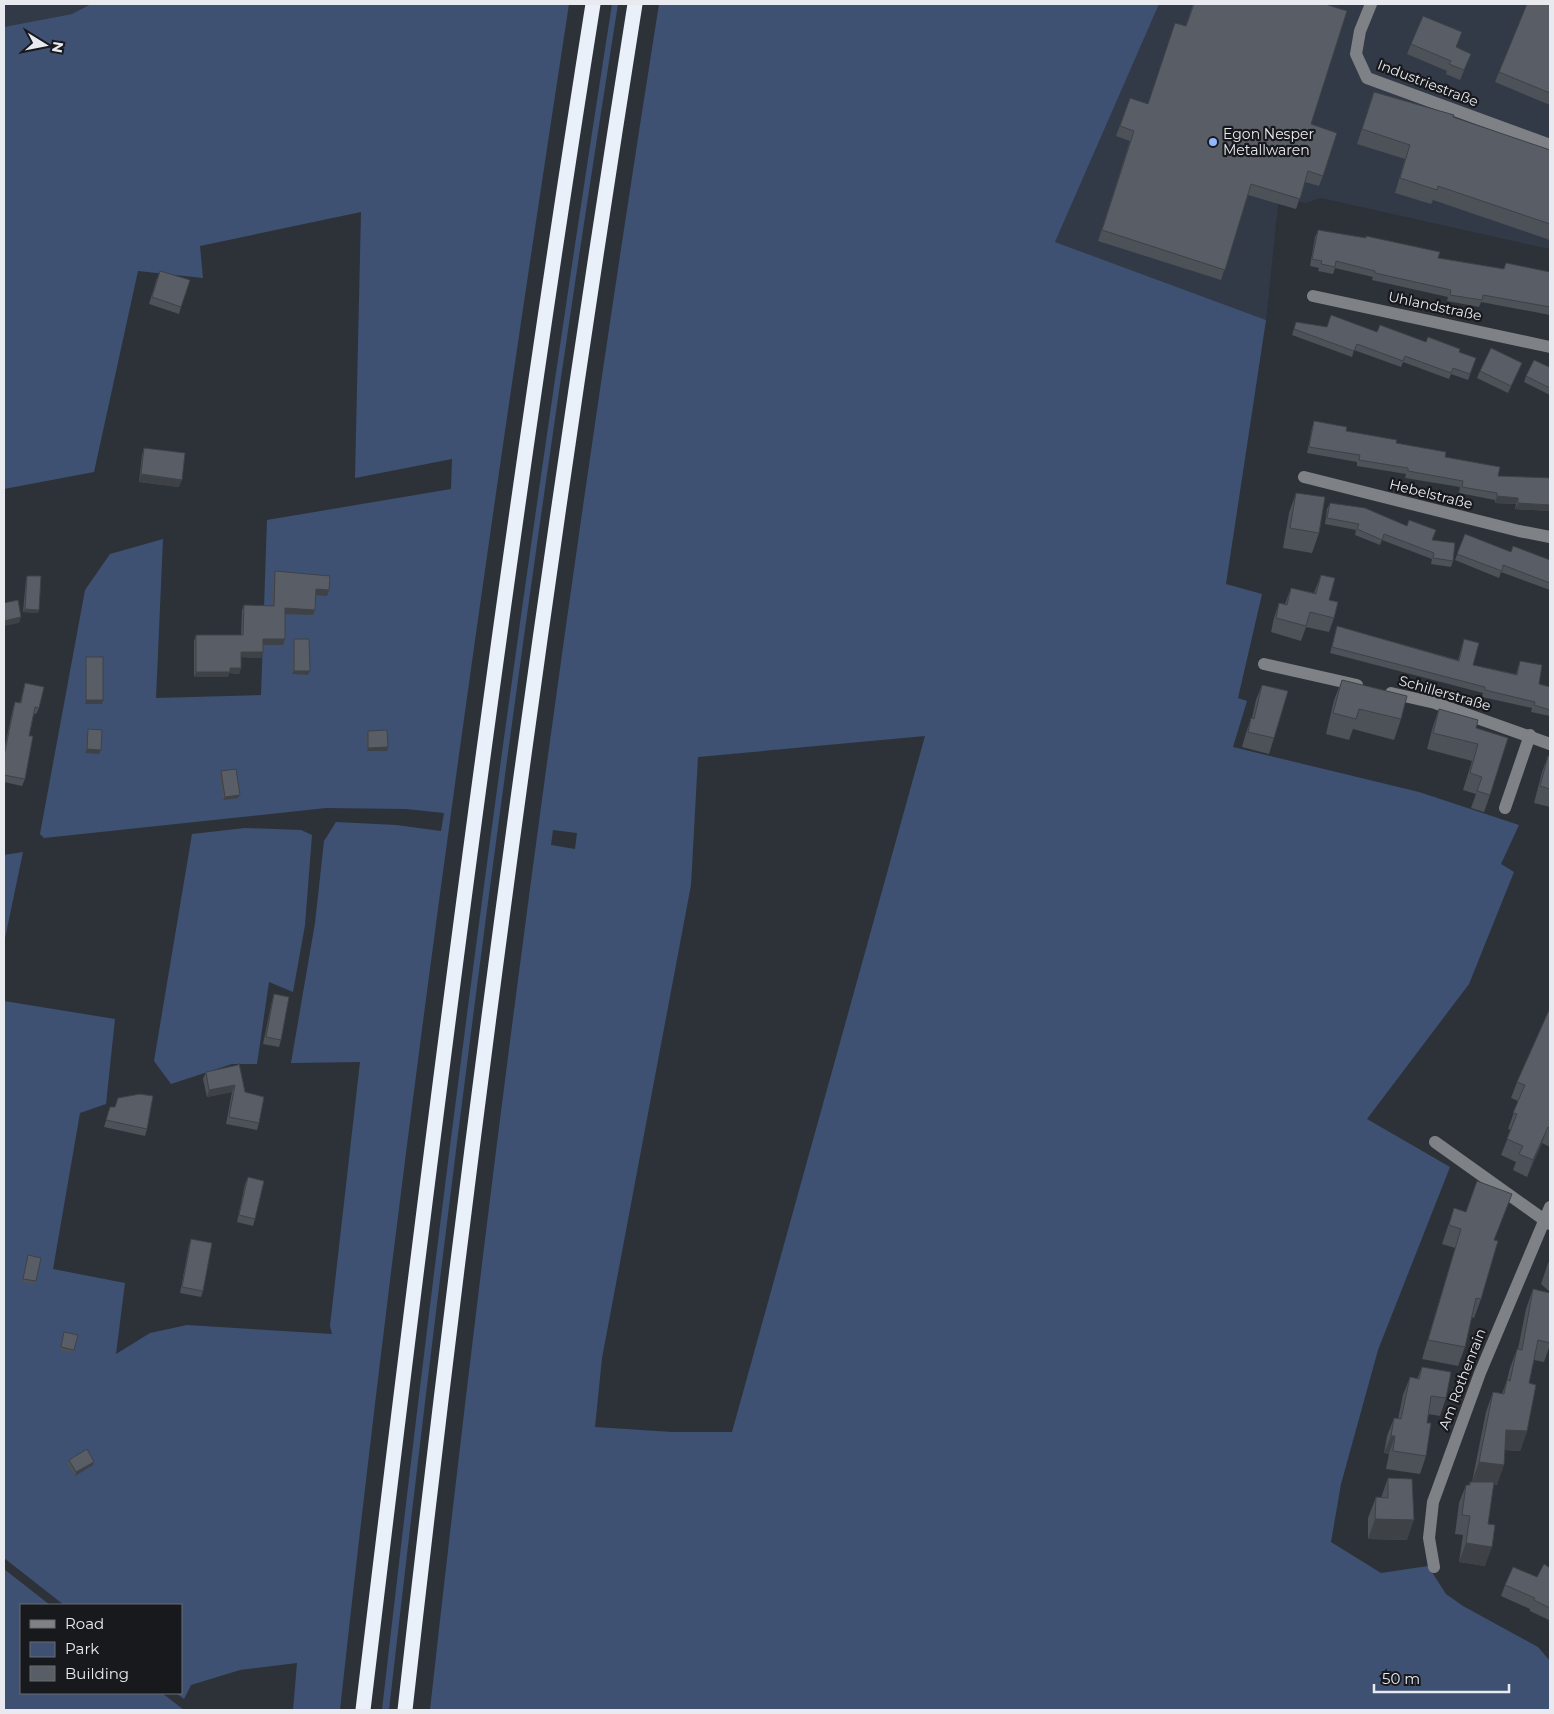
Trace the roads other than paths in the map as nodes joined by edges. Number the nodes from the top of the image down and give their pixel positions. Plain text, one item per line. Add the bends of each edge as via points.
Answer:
1 (593, 4) edge
2 (635, 4) edge
3 (1371, 4) edge
4 (1550, 145) edge
5 (1313, 296) dead end
6 (1550, 347) edge
7 (1304, 477) dead end
8 (1550, 537) edge
9 (1264, 664) dead end
10 (1530, 735) junction
11 (1550, 744) edge
12 (1504, 808) dead end
13 (1435, 1142) dead end
14 (1550, 1207) edge
15 (1548, 1222) edge
16 (1434, 1567) dead end
17 (363, 1710) edge
18 (405, 1710) edge

1 - 17 highway via 535,389 448,1020
2 - 18 highway via 518,802 472,1150
3 - 4 street, Industriestraße via 1360,31 1356,54 1367,78
5 - 6 street, Uhlandstraße
7 - 8 street, Hebelstraße via 1518,532
9 - 10 street, Schillerstraße via 1435,703
10 - 11 street, Schillerstraße
10 - 12 street
13 - 15 street
14 - 15 street, Am Rothenrain
15 - 16 street, Am Rothenrain via 1513,1292 1433,1502 1428,1538

